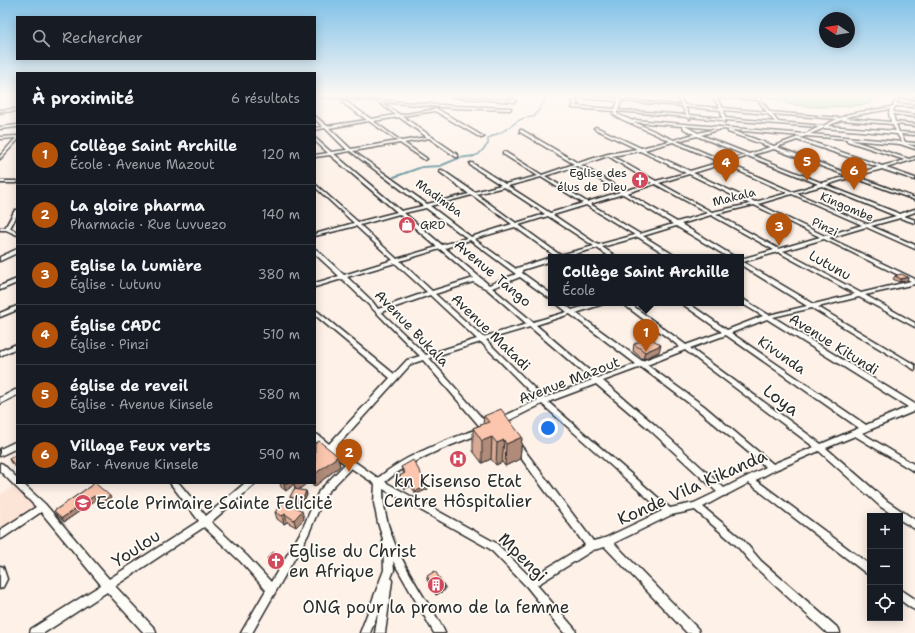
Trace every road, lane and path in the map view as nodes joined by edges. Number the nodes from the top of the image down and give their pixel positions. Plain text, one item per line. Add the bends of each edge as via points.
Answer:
1 (684, 125) edge
2 (16, 126) edge
3 (336, 126) edge
4 (377, 126) edge
5 (414, 126) edge
6 (463, 126) edge
7 (639, 126) edge
8 (688, 126) edge
9 (692, 126) joint
10 (806, 126) edge
11 (894, 126) edge
12 (327, 127) junction
13 (823, 127) junction
14 (0, 128) edge
15 (596, 128) dead end
16 (718, 128) junction
17 (727, 128) joint
18 (316, 129) edge
19 (521, 131) dead end
20 (775, 132) junction
21 (898, 133) junction
22 (697, 134) junction
23 (808, 134) junction
24 (915, 134) edge
25 (431, 137) junction
26 (482, 137) dead end
27 (840, 137) junction
28 (0, 138) edge
29 (16, 138) edge
30 (797, 138) junction
31 (16, 139) edge
32 (316, 140) edge
33 (673, 141) junction
34 (401, 142) junction
35 (904, 143) junction
36 (915, 144) edge
37 (775, 147) junction
38 (915, 148) edge
39 (642, 149) junction
40 (350, 150) junction
41 (330, 153) junction
42 (504, 153) dead end
43 (747, 154) junction
44 (608, 155) junction
45 (316, 156) edge
46 (457, 156) dead end
47 (0, 158) edge
48 (915, 158) edge
49 (425, 159) dead end
50 (909, 160) junction
51 (915, 161) edge
52 (720, 162) junction
53 (471, 164) dead end
54 (576, 165) junction
55 (878, 167) junction
56 (440, 171) dead end
57 (688, 173) junction
58 (542, 176) junction
59 (853, 176) junction
60 (915, 179) edge
61 (0, 182) edge
62 (16, 182) edge
63 (657, 183) junction
64 (504, 185) junction
65 (820, 185) junction
66 (316, 186) edge
67 (623, 192) junction
68 (471, 193) junction
69 (789, 193) junction
70 (915, 199) edge
71 (586, 203) junction
72 (754, 204) junction
73 (426, 206) junction
74 (915, 210) edge
75 (16, 212) edge
76 (401, 212) junction
77 (713, 213) junction
78 (551, 215) junction
79 (900, 216) junction
80 (915, 222) edge
81 (356, 224) junction
82 (517, 225) junction
83 (677, 225) junction
84 (865, 226) junction
85 (0, 229) edge
86 (7, 230) junction
87 (16, 234) edge
88 (316, 235) edge
89 (641, 236) junction
90 (472, 238) junction
91 (822, 238) junction
92 (441, 247) junction
93 (598, 247) junction
94 (915, 247) edge
95 (779, 250) junction
96 (16, 251) edge
97 (316, 252) edge
98 (555, 254) edge
99 (571, 254) edge
100 (609, 254) edge
101 (669, 254) edge
102 (727, 254) edge
103 (0, 259) edge
104 (396, 260) junction
105 (548, 260) edge
106 (744, 261) edge
107 (744, 264) edge
108 (519, 275) junction
109 (342, 278) junction
110 (16, 281) edge
111 (915, 282) edge
112 (316, 285) edge
113 (0, 288) edge
114 (488, 288) junction
115 (431, 293) junction
116 (860, 295) junction
117 (548, 296) edge
118 (744, 302) edge
119 (563, 306) edge
120 (591, 306) edge
121 (629, 306) edge
122 (688, 306) edge
123 (813, 306) junction
124 (16, 308) edge
125 (377, 311) junction
126 (571, 312) junction
127 (316, 313) edge
128 (0, 315) edge
129 (767, 317) junction
130 (533, 325) junction
131 (915, 325) edge
132 (726, 332) junction
133 (481, 339) junction
134 (16, 346) edge
135 (685, 347) junction
136 (0, 354) edge
137 (423, 356) junction
138 (643, 364) junction
139 (915, 368) edge
140 (395, 378) junction
141 (598, 381) junction
142 (16, 393) edge
143 (0, 401) edge
144 (543, 401) junction
145 (914, 408) edge
146 (486, 428) junction
147 (866, 428) junction
148 (855, 432) junction
149 (316, 438) edge
150 (512, 440) edge
151 (16, 445) edge
152 (331, 447) junction
153 (820, 447) junction
154 (0, 453) edge
155 (351, 463) junction
156 (0, 466) edge
157 (772, 468) junction
158 (915, 469) edge
159 (751, 480) junction
160 (16, 482) edge
161 (379, 482) junction
162 (18, 484) edge
163 (175, 484) edge
164 (250, 484) edge
165 (724, 493) junction
166 (696, 506) junction
167 (42, 507) junction
168 (669, 512) junction
169 (205, 522) junction
170 (915, 525) edge
171 (0, 535) edge
172 (387, 537) junction
173 (607, 542) junction
174 (591, 546) junction
175 (867, 569) edge
176 (0, 570) edge
177 (389, 570) junction
178 (0, 584) edge
179 (530, 584) junction
180 (108, 586) junction
181 (271, 589) junction
182 (903, 596) edge
183 (915, 605) edge
184 (35, 633) edge
185 (151, 633) edge
186 (246, 633) edge
187 (365, 633) edge
188 (380, 633) edge
189 (440, 633) edge
190 (571, 633) edge
191 (694, 633) edge
192 (835, 633) edge

1 - 22 street via 685,129
2 - 14 street
3 - 12 street
4 - 34 street
5 - 25 street
6 - 26 street
7 - 33 street, Kingombe
8 - 9 street
9 - 16 street
10 - 13 street
11 - 21 street
12 - 18 street
12 - 40 street, Madimba
13 - 21 street
13 - 23 street
15 - 39 street, Pinzi
16 - 17 street
16 - 22 street
16 - 37 street
17 - 20 street
19 - 54 street
20 - 23 street
20 - 30 street
21 - 24 street
21 - 35 street
22 - 33 street
22 - 43 street
23 - 27 street
23 - 30 street
25 - 34 street
25 - 46 street
27 - 35 street
27 - 50 street
28 - 29 street
30 - 37 street
30 - 55 street
31 - 47 street
32 - 41 street, Avenue Tango
33 - 39 street
33 - 52 street, Kingombe
34 - 40 street
34 - 49 street
35 - 36 street
35 - 38 street via 903,145
37 - 43 street
37 - 59 street
39 - 44 street
39 - 57 street, Pinzi
40 - 41 street
40 - 73 street, Madimba
41 - 45 street
41 - 76 street, Avenue Tango
42 - 58 street
43 - 52 street
43 - 65 street
44 - 54 street
44 - 63 street, Lutunu
48 - 50 street, Makala
50 - 51 street
50 - 55 street, Makala
52 - 57 street
52 - 69 street, Kingombe
53 - 64 street
54 - 58 street
54 - 67 street
55 - 59 street, Makala
55 - 60 street
56 - 68 street
57 - 63 street
57 - 72 street, Pinzi
58 - 64 street
58 - 71 street
59 - 65 street, Makala
59 - 70 street
61 - 62 street
63 - 67 street
63 - 77 street, Lutunu
64 - 68 street
64 - 78 street
65 - 69 street, Makala
65 - 79 street
66 - 81 street, Avenue Matadi
67 - 71 street
67 - 83 street
68 - 73 street
68 - 82 street
69 - 72 street, Makala
69 - 84 street, Kingombe
71 - 78 street
71 - 89 street
72 - 77 street, Makala
72 - 91 street, Pinzi
73 - 76 street
73 - 90 street, Madimba
74 - 79 street
75 - 86 street
76 - 81 street
76 - 92 street, Avenue Tango
77 - 83 street, Makala
77 - 95 street, Lutunu
78 - 82 street
78 - 93 street
79 - 80 street
79 - 84 street
81 - 88 street
81 - 104 street, Avenue Matadi
82 - 90 street
82 - 98 street
83 - 89 street, Makala
83 - 102 street
84 - 91 street
84 - 94 street, Kingombe
85 - 86 street
86 - 87 street
89 - 93 street, Makala
89 - 101 street
90 - 92 street
90 - 108 street, Madimba
91 - 95 street
91 - 111 street, Pinzi
92 - 104 street
92 - 114 street, Avenue Tango
93 - 99 street, Makala
93 - 100 street
95 - 106 street
95 - 116 street, Lutunu
96 - 103 street
97 - 109 street, Avenue Bukala
104 - 109 street
104 - 115 street, Avenue Matadi
105 - 108 street via 519,269
107 - 123 street
108 - 114 street
108 - 117 street, Madimba
109 - 112 street
109 - 125 street, Avenue Bukala
110 - 113 street
111 - 116 street, Avenue Mazout
114 - 115 street via 474,280
114 - 130 street, Avenue Tango
115 - 125 street
115 - 133 street, Avenue Matadi
116 - 123 street, Avenue Mazout
116 - 131 street, Lutunu
118 - 129 street, Avenue Kitundi
119 - 126 street
120 - 126 street
121 - 135 street, Loya
122 - 132 street, Kivunda
123 - 129 street, Avenue Mazout
123 - 139 street
124 - 128 street
125 - 137 street, Avenue Bukala
126 - 130 street
126 - 138 street
127 - 140 street
129 - 132 street, Avenue Mazout
129 - 145 street, Avenue Kitundi
130 - 133 street
130 - 141 street, Avenue Tango
132 - 135 street, Avenue Mazout
132 - 147 street, Kivunda
133 - 137 street
133 - 144 street, Avenue Matadi
134 - 136 street
135 - 138 street, Avenue Mazout
135 - 153 street, Loya
137 - 140 street via 408,362
137 - 146 street, Avenue Bukala
138 - 141 street, Avenue Mazout
138 - 157 street via 701,408
140 - 152 street
141 - 144 street, Avenue Mazout
141 - 165 street, Avenue Tango
142 - 143 street
144 - 146 street, Avenue Mazout via 501,425
144 - 168 street, Avenue Matadi
145 - 147 street, Konde Vila Kikanda
146 - 161 street, Avenue Mazout via 413,458 388,473
147 - 148 street, Konde Vila Kikanda
148 - 153 street, Konde Vila Kikanda
148 - 158 street
149 - 152 street, Mpengi
150 - 174 street
151 - 154 street
152 - 155 street, Mpengi
153 - 157 street, Konde Vila Kikanda
153 - 170 street, Loya via 884,504
155 - 161 street, Mpengi
155 - 181 street via 322,493 305,532
156 - 160 street
157 - 159 street, Konde Vila Kikanda
159 - 165 street, Konde Vila Kikanda
159 - 175 street
161 - 172 street via 377,494
161 - 179 street, Mpengi via 493,546
162 - 167 street
163 - 169 street
164 - 169 street, Youlou
165 - 166 street, Konde Vila Kikanda
166 - 168 street, Konde Vila Kikanda
166 - 192 street via 740,543 758,564
167 - 171 street
167 - 180 street
168 - 173 street, Konde Vila Kikanda
169 - 180 street, Youlou
169 - 181 street
172 - 177 street
172 - 189 street
173 - 174 street, Konde Vila Kikanda
173 - 191 street
174 - 179 street, Konde Vila Kikanda
176 - 178 street
177 - 187 street
177 - 188 street
179 - 190 street, Mpengi
180 - 184 street, Youlou
180 - 185 street
181 - 186 street
182 - 183 street

